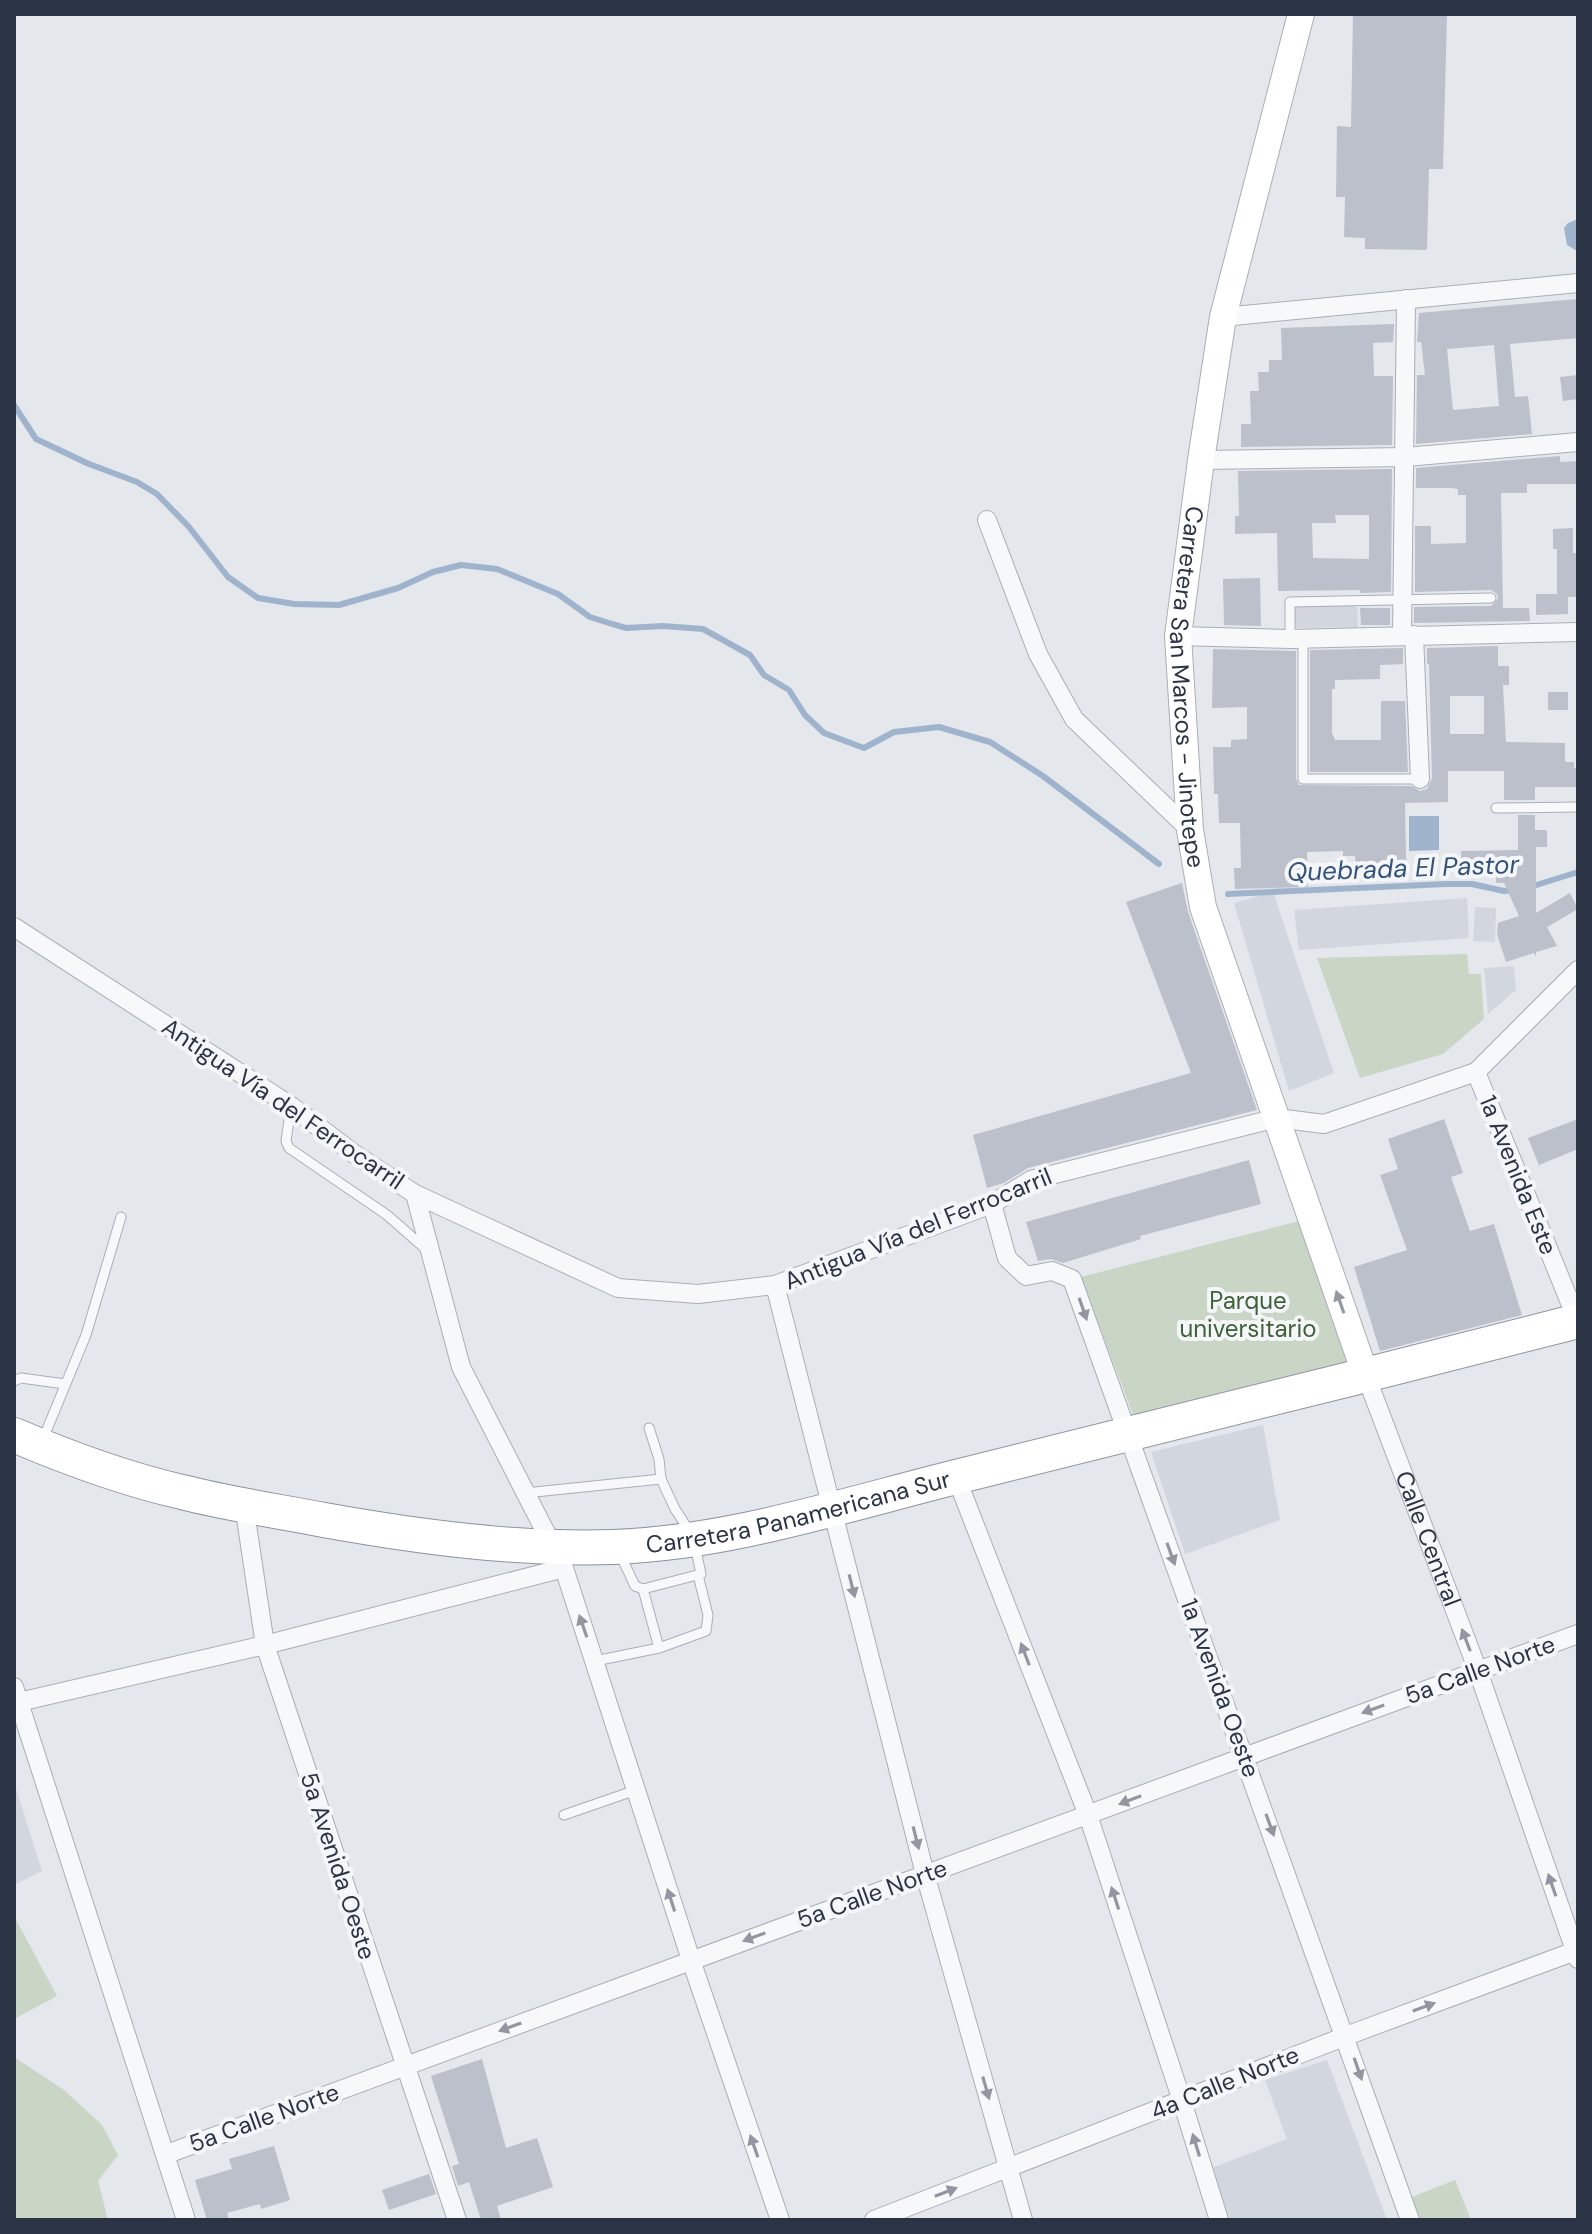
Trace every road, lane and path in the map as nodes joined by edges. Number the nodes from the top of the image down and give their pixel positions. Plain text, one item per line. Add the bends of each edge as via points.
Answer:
1 (1301, 14) edge
2 (1578, 283) edge
3 (1406, 299) junction
4 (1223, 317) junction
5 (1578, 442) edge
6 (1406, 457) junction
7 (1201, 460) junction
8 (987, 520) dead end
9 (1491, 598) dead end
10 (1402, 599) junction
11 (1578, 632) edge
12 (1178, 636) junction
13 (1408, 636) junction
14 (1296, 638) junction
15 (1420, 779) joint
16 (1578, 807) edge
17 (1496, 808) dead end
18 (1190, 830) junction
19 (14, 927) edge
20 (1578, 970) edge
21 (1476, 1072) junction
22 (291, 1106) junction
23 (1277, 1118) junction
24 (415, 1194) junction
25 (992, 1204) junction
26 (121, 1217) dead end
27 (431, 1254) junction
28 (775, 1285) junction
29 (1578, 1321) edge
30 (1366, 1376) junction
31 (14, 1381) edge
32 (65, 1384) junction
33 (649, 1428) dead end
34 (1127, 1435) junction
35 (27, 1440) edge
36 (956, 1477) junction
37 (661, 1479) junction
38 (525, 1493) junction
39 (244, 1505) junction
40 (833, 1510) junction
41 (693, 1538) junction
42 (616, 1547) junction
43 (558, 1558) junction
44 (698, 1575) junction
45 (643, 1589) junction
46 (1578, 1634) edge
47 (265, 1645) junction
48 (659, 1648) junction
49 (595, 1661) junction
50 (1478, 1671) junction
51 (16, 1694) edge
52 (1245, 1756) junction
53 (636, 1790) junction
54 (564, 1815) dead end
55 (1088, 1815) junction
56 (925, 1874) junction
57 (1577, 1953) edge
58 (691, 1960) junction
59 (1346, 2036) junction
60 (405, 2066) junction
61 (1182, 2101) junction
62 (167, 2154) junction
63 (1009, 2167) junction
64 (186, 2220) edge
65 (457, 2220) edge
66 (780, 2220) edge
67 (874, 2220) edge
68 (1023, 2220) edge
69 (1219, 2220) edge
70 (1410, 2220) edge

1 - 4 main road, Carretera San Marcos - Jinotepe
2 - 3 street
3 - 4 street
3 - 6 street
4 - 7 main road, Carretera San Marcos - Jinotepe
5 - 6 street
6 - 7 street
6 - 10 street
7 - 12 main road, Carretera San Marcos - Jinotepe
8 - 18 street via 1038,654 1074,719
9 - 10 lane
10 - 13 street
10 - 14 lane via 1290,602
11 - 13 street
12 - 14 street
12 - 18 main road, Carretera San Marcos - Jinotepe
13 - 14 street
13 - 15 street
14 - 15 lane via 1303,779
16 - 17 lane
18 - 23 main road, Carretera San Marcos - Jinotepe via 1203,907
19 - 22 street, Antigua Vía del Ferrocarril
20 - 21 street, Antigua Vía del Ferrocarril
21 - 23 street, Antigua Vía del Ferrocarril via 1324,1124
21 - 29 street, 1a Avenida Este
22 - 24 street, Antigua Vía del Ferrocarril
22 - 27 lane via 289,1148 387,1215
23 - 25 street, Antigua Vía del Ferrocarril via 1031,1180
30 -> 23 main road, Calle Central
24 - 27 street
24 - 28 street, Antigua Vía del Ferrocarril via 618,1288 698,1294
25 - 28 street, Antigua Vía del Ferrocarril
25 -> 34 street, 1a Avenida Oeste via 1007,1258 1026,1276 1052,1271 1072,1279
26 - 32 lane via 86,1335
27 - 38 street via 461,1367
28 - 40 street
29 - 30 highway, Carretera Panamericana Sur
30 - 34 highway, Carretera Panamericana Sur
50 -> 30 street, Calle Central
31 - 32 lane
32 - 35 lane
33 - 37 lane
34 - 36 highway, Carretera Panamericana Sur
34 -> 52 street, 1a Avenida Oeste
35 - 39 highway, Carretera Panamericana Sur via 179,1492
36 - 40 highway, Carretera Panamericana Sur
55 -> 36 street
37 - 38 lane
37 - 41 lane
38 - 43 street
39 - 43 highway, Carretera Panamericana Sur
39 - 47 street, 5a Avenida Oeste
40 - 41 highway, Carretera Panamericana Sur
40 -> 56 street
41 - 42 highway, Carretera Panamericana Sur
41 - 44 lane via 702,1571
42 - 43 highway, Carretera Panamericana Sur
42 - 45 lane via 635,1586
43 - 47 street
49 -> 43 street
44 - 45 lane
44 - 48 lane via 708,1615 706,1631
45 - 48 lane
46 - 50 street, 5a Calle Norte
47 - 51 street
47 - 60 street, 5a Avenida Oeste
48 - 49 lane
49 - 53 street
50 -> 52 street, 5a Calle Norte
57 -> 50 street, Calle Central
51 - 62 street
52 -> 55 street, 5a Calle Norte
52 -> 59 street, 1a Avenida Oeste
53 - 54 lane
58 -> 53 street
55 - 56 street, 5a Calle Norte
61 -> 55 street
56 -> 58 street, 5a Calle Norte
56 -> 63 street
59 -> 57 street, 4a Calle Norte
58 -> 60 street, 5a Calle Norte
66 -> 58 street
59 - 61 street, 4a Calle Norte
59 -> 70 street, 1a Avenida Oeste
60 - 62 street, 5a Calle Norte
60 - 65 street, 5a Avenida Oeste
61 - 63 street, 4a Calle Norte
69 -> 61 street
62 - 64 street
67 -> 63 street, 4a Calle Norte
63 - 68 street

